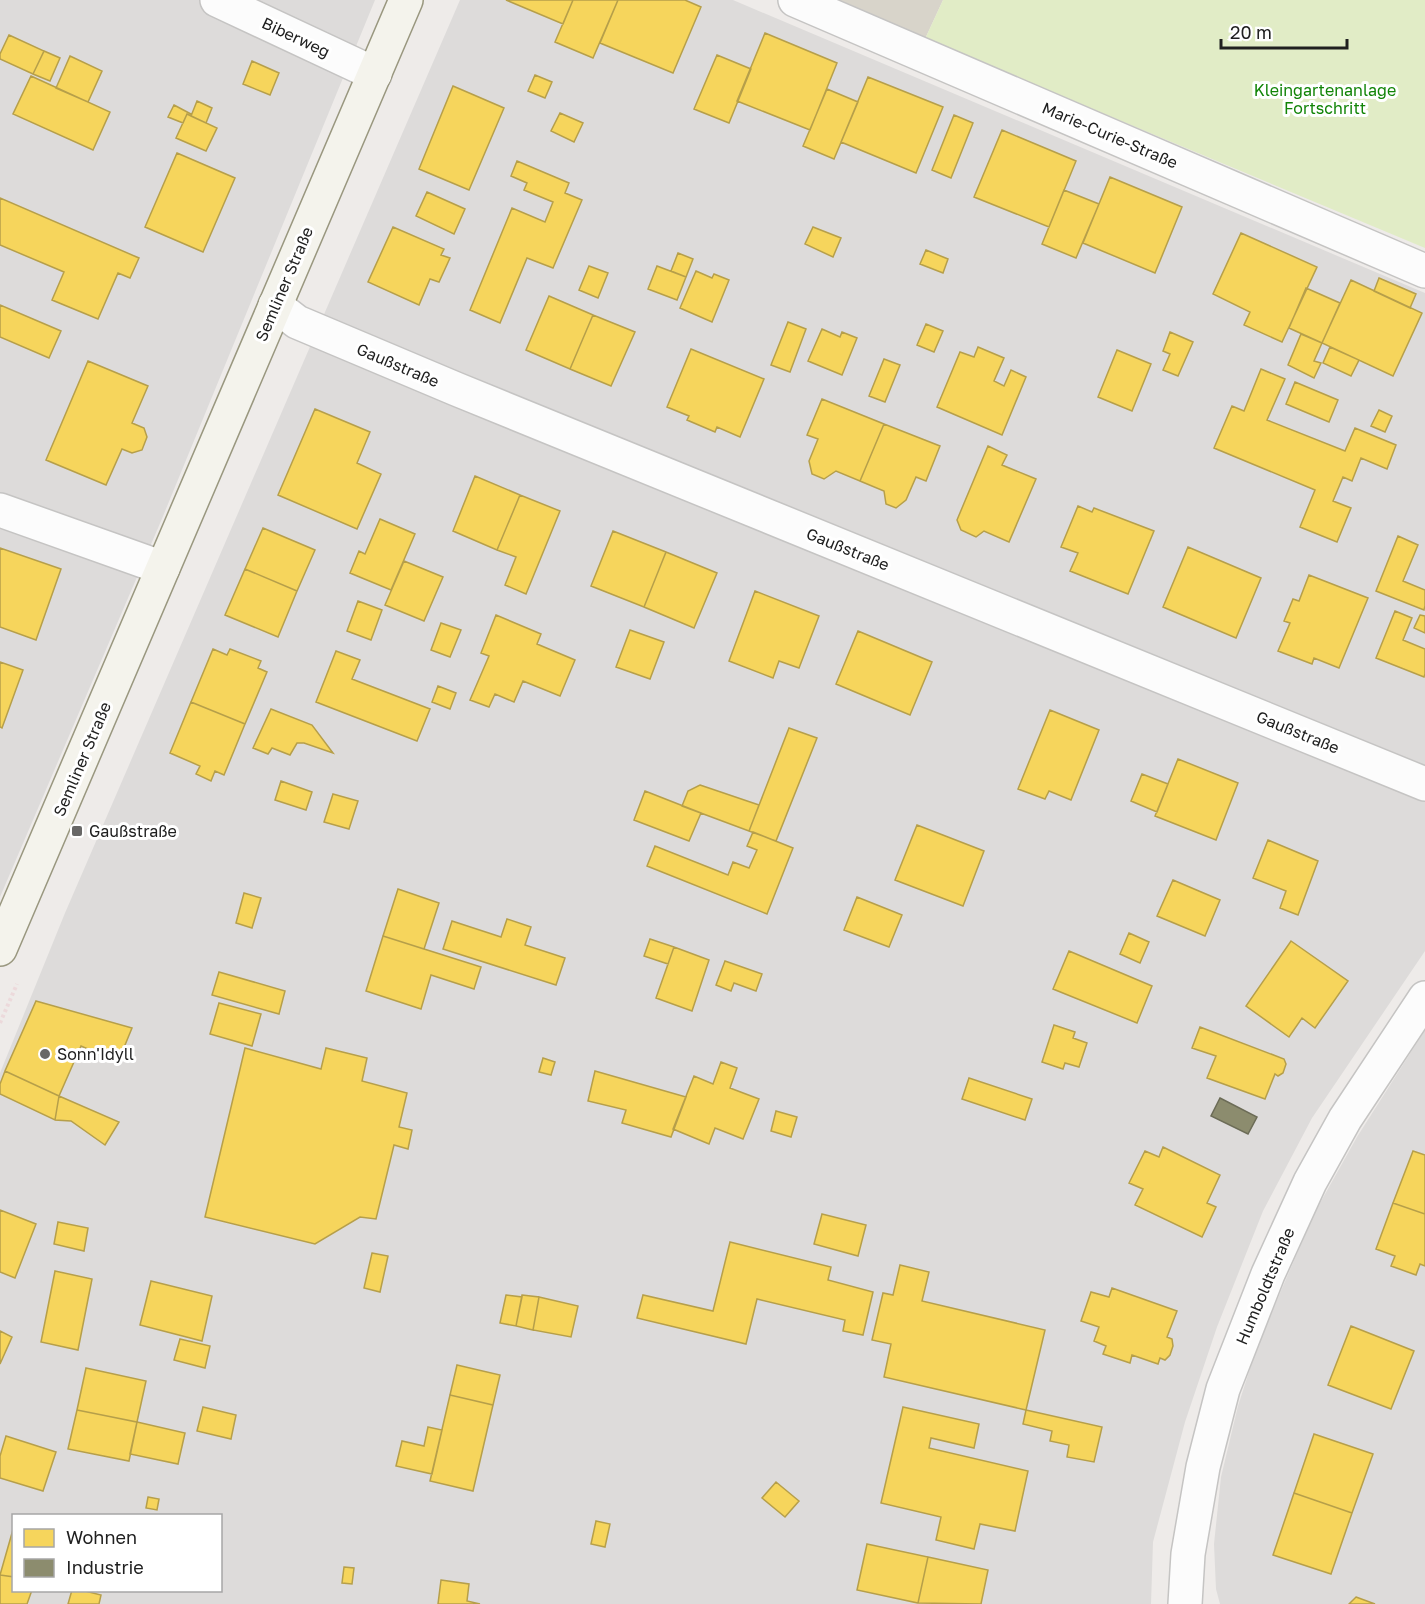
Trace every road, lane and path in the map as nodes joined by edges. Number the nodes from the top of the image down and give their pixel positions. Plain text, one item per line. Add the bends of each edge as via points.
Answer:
1 (217, 0) edge
2 (406, 0) edge
3 (795, 0) edge
4 (375, 74) junction
5 (1425, 271) edge
6 (275, 305) junction
7 (0, 510) edge
8 (163, 568) junction
9 (1425, 784) edge
10 (0, 949) edge
11 (1425, 999) edge
12 (1185, 1604) edge

1 - 4 street, Biberweg
2 - 4 street, Semliner Straße
3 - 5 street, Marie-Curie-Straße
4 - 6 street, Semliner Straße
6 - 8 street, Semliner Straße
6 - 9 street, Gaußstraße via 297,322 456,389
7 - 8 street
8 - 10 street, Semliner Straße
11 - 12 street, Humboldtstraße via 1345,1119 1310,1182 1264,1285 1223,1389 1203,1467 1188,1554

